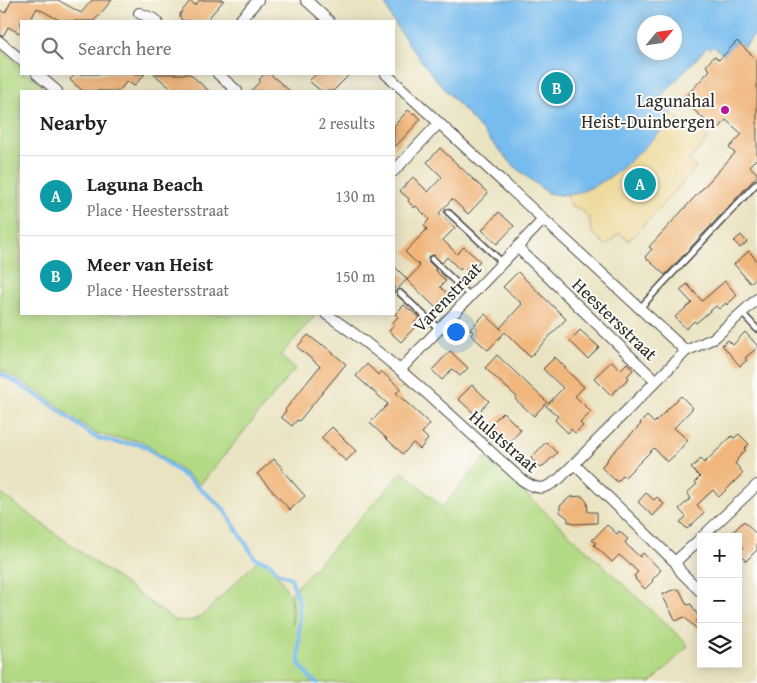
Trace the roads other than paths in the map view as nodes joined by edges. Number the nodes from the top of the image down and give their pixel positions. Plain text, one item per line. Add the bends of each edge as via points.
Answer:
1 (258, 0) edge
2 (306, 0) edge
3 (139, 13) dead end
4 (156, 20) edge
5 (240, 20) edge
6 (328, 20) edge
7 (0, 42) edge
8 (20, 59) edge
9 (38, 75) edge
10 (219, 75) edge
11 (387, 75) edge
12 (56, 90) edge
13 (237, 90) edge
14 (439, 123) junction
15 (395, 170) edge
16 (757, 183) edge
17 (448, 212) dead end
18 (543, 220) junction
19 (517, 248) junction
20 (432, 260) dead end
21 (502, 263) junction
22 (400, 293) dead end
23 (470, 296) junction
24 (757, 299) edge
25 (640, 308) junction
26 (742, 313) junction
27 (327, 315) edge
28 (757, 328) edge
29 (439, 329) junction
30 (686, 351) junction
31 (400, 370) junction
32 (656, 381) junction
33 (574, 464) junction
34 (757, 485) edge
35 (705, 533) edge
36 (697, 541) edge
37 (675, 562) junction
38 (697, 588) edge

1 - 5 street
2 - 6 street
3 - 4 street
7 - 8 street
9 - 12 street
10 - 13 street
11 - 14 street, Heestersstraat
14 - 15 street
14 - 18 street, Heestersstraat
16 - 25 lane
17 - 21 lane
18 - 19 street
18 - 25 street, Heestersstraat
19 - 21 street, Varenstraat
19 - 32 street, Heestersstraat
20 - 23 lane
21 - 23 street, Varenstraat
22 - 29 lane
23 - 29 street, Varenstraat
24 - 26 street
25 - 30 street, Heestersstraat
26 - 28 lane
26 - 30 street via 714,338
27 - 31 street, Hulststraat
29 - 31 street, Varenstraat
30 - 32 street, Heestersstraat
31 - 33 street, Hulststraat via 531,487 549,486
32 - 33 street, Hulststraat
33 - 37 street
34 - 35 street
36 - 37 street
37 - 38 street

